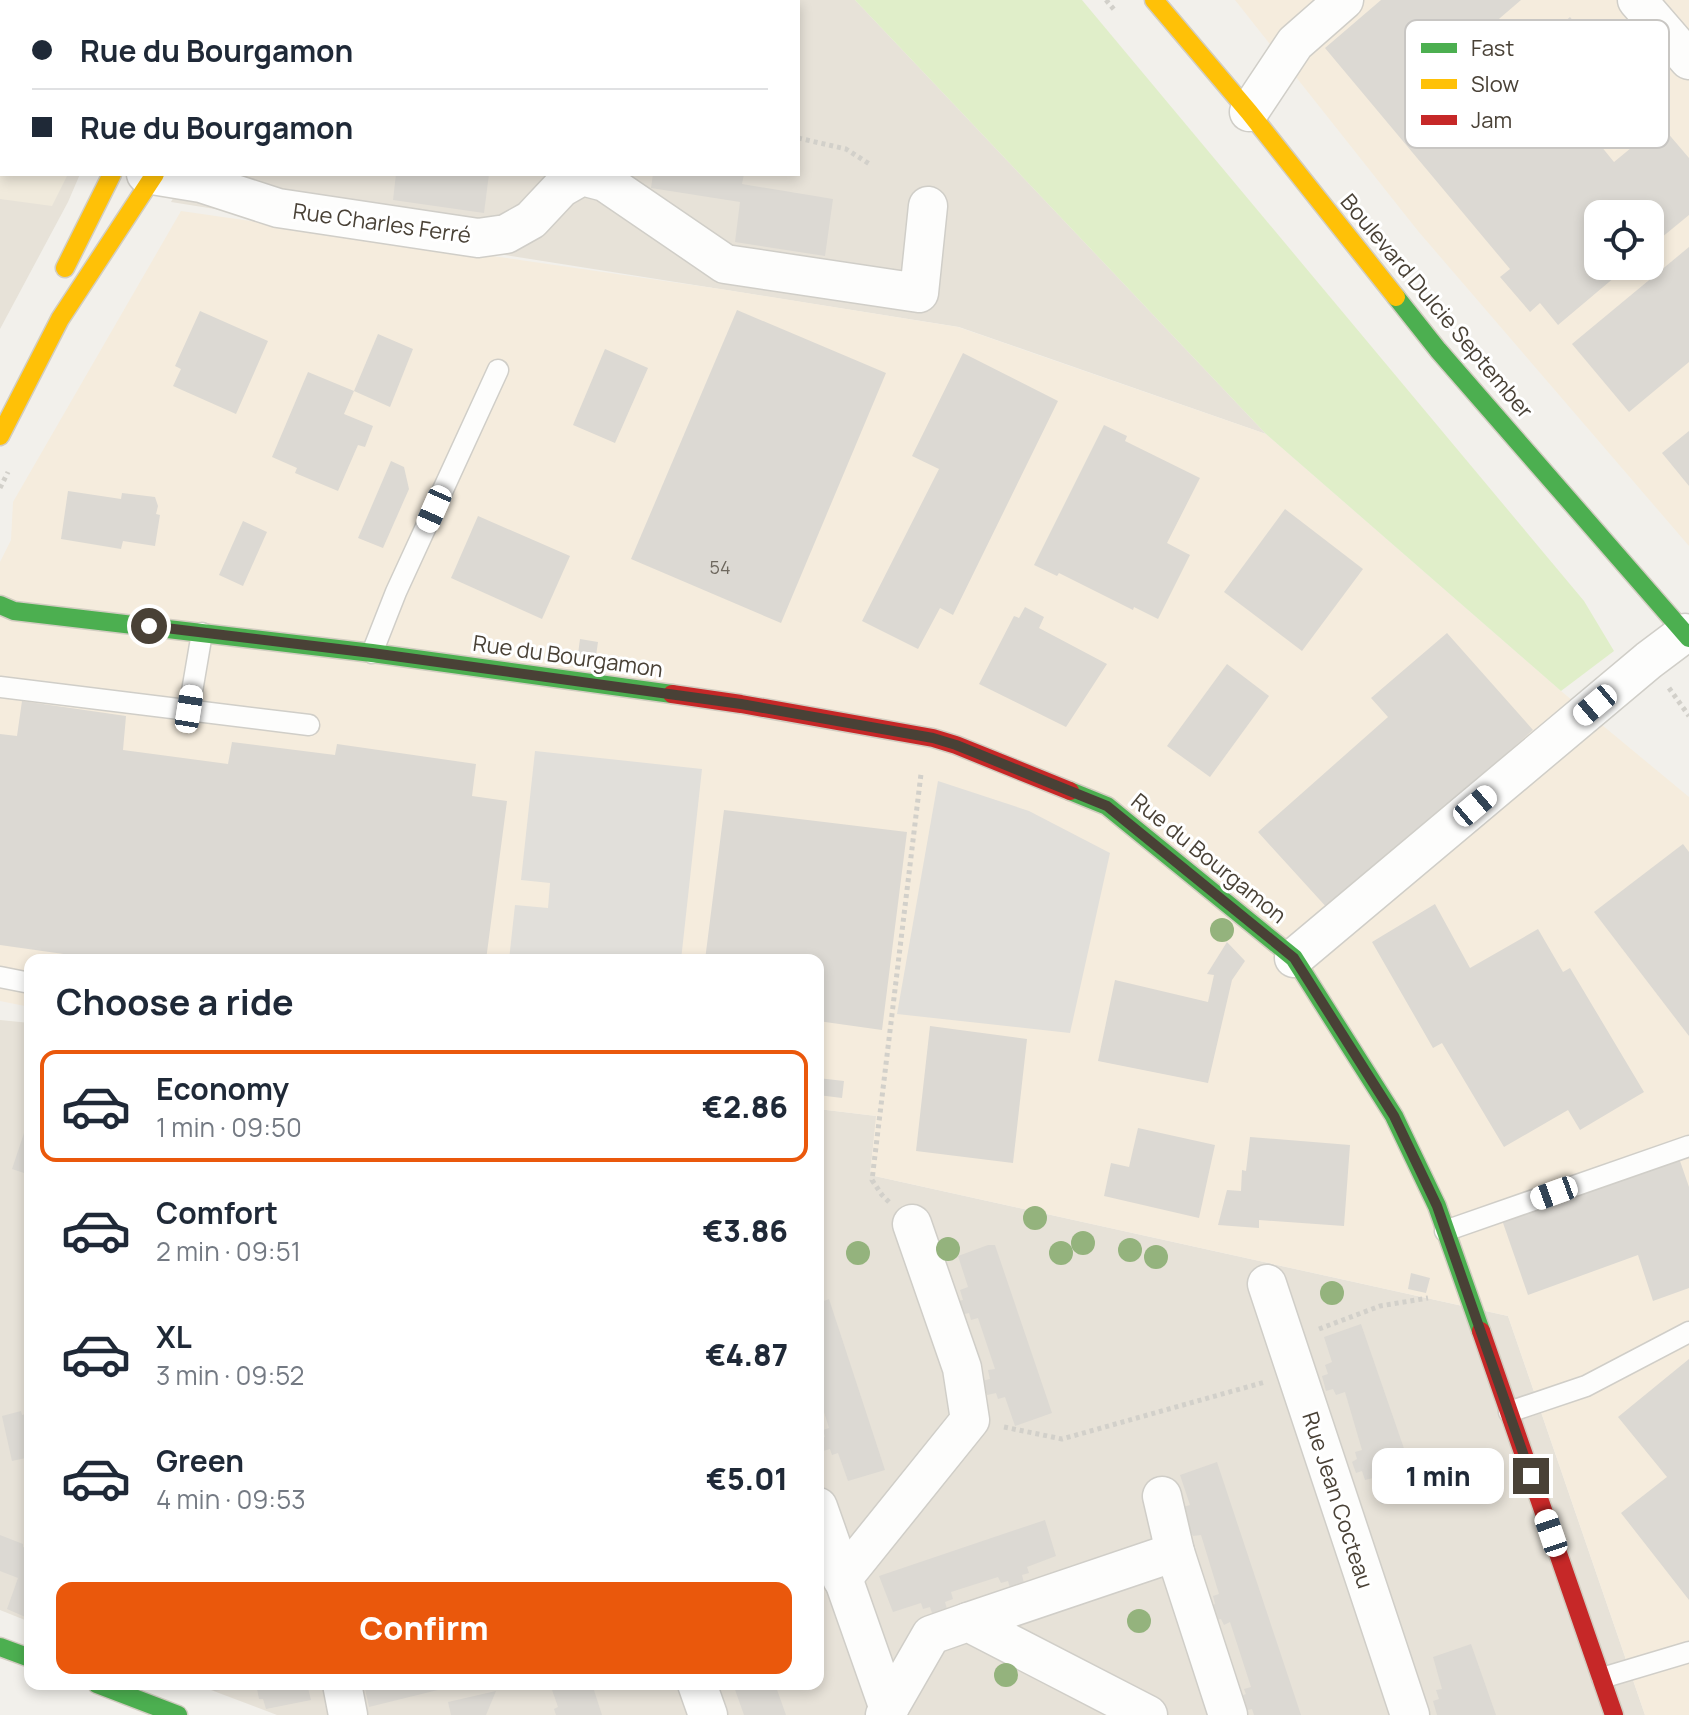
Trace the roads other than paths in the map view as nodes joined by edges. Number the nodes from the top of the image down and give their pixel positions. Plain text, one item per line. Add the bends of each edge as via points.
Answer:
1 (1154, 0) edge
2 (1344, 0) edge
3 (1637, 0) edge
4 (1654, 20) edge
5 (1669, 37) edge
6 (1689, 60) edge
7 (1249, 112) junction
8 (111, 176) edge
9 (151, 176) edge
10 (158, 176) edge
11 (582, 176) edge
12 (582, 176) edge
13 (928, 206) dead end
14 (56, 285) dead end
15 (498, 370) dead end
16 (0, 436) edge
17 (0, 605) edge
18 (202, 633) junction
19 (1687, 635) edge
20 (372, 653) junction
21 (0, 687) edge
22 (189, 709) junction
23 (309, 725) dead end
24 (1294, 958) junction
25 (0, 977) edge
26 (24, 982) edge
27 (1689, 1146) edge
28 (912, 1224) road end
29 (1445, 1231) junction
30 (1267, 1284) dead end
31 (1689, 1332) edge
32 (1509, 1412) junction
33 (1162, 1496) dead end
34 (824, 1525) edge
35 (1175, 1552) junction
36 (842, 1579) junction
37 (968, 1622) junction
38 (0, 1647) edge
39 (1689, 1652) edge
40 (24, 1656) edge
41 (1602, 1678) junction
42 (113, 1690) edge
43 (343, 1690) edge
44 (699, 1690) edge
45 (887, 1712) edge
46 (178, 1715) edge
47 (348, 1715) edge
48 (708, 1715) edge
49 (1148, 1715) edge
50 (1228, 1715) edge
51 (1410, 1715) edge
52 (1614, 1715) edge

1 - 7 street, Boulevard Dulcie September
2 - 7 street via 1295,43
3 - 4 street
5 - 6 street
7 - 19 street, Boulevard Dulcie September via 1438,350
8 - 14 street
9 - 16 street via 60,319
10 - 12 street, Rue Charles Ferré via 201,183 278,208 478,238 506,234 531,220 561,188
11 - 13 street, Rue Charles Ferré via 605,182 725,264 919,293
15 - 20 lane
17 - 18 street, Rue du Bourgamon via 14,611
18 - 20 street, Rue du Bourgamon
18 - 22 lane
19 - 24 street via 1642,665
20 - 24 street, Rue du Bourgamon via 741,704 956,745 1107,806
21 - 22 lane
22 - 23 lane
24 - 29 street, Rue du Bourgamon via 1394,1116
25 - 26 lane
27 - 29 lane
28 - 36 street via 962,1368 970,1420
29 - 32 street, Rue du Bourgamon
30 - 51 street, Rue Jean Cocteau
31 - 32 lane via 1586,1386
32 - 41 street, Rue du Bourgamon
33 - 35 street
34 - 36 street
35 - 37 street
35 - 50 street
36 - 45 street
37 - 45 street via 931,1635
37 - 49 street
38 - 40 street
39 - 41 lane
41 - 52 street, Rue du Bourgamon
42 - 46 street
43 - 47 street
44 - 48 street

